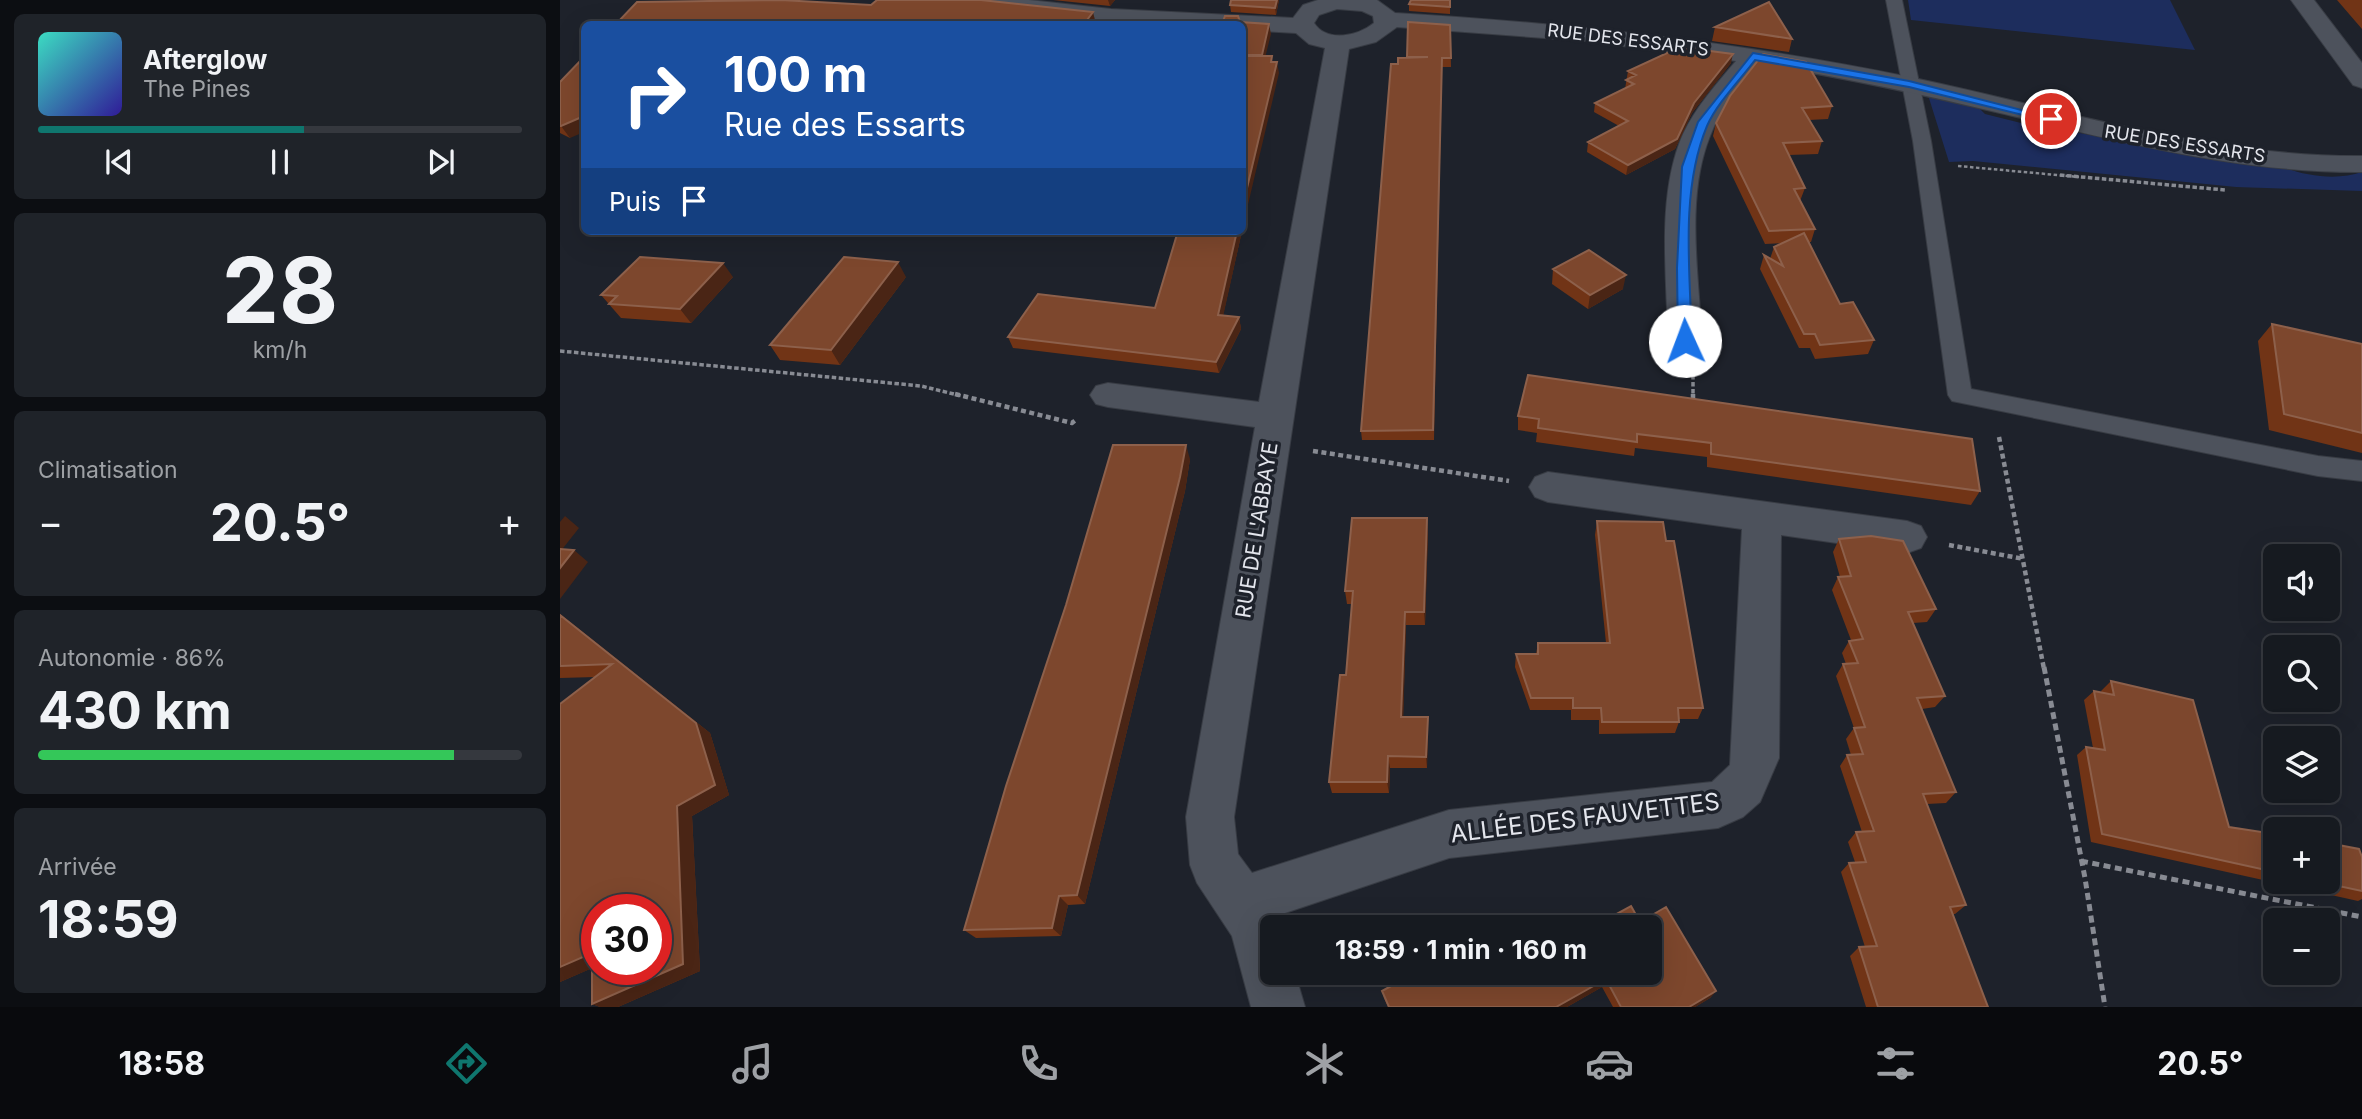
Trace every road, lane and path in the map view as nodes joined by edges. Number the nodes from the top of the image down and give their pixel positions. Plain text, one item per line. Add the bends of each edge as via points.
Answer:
1 (968, 0) edge
2 (1894, 0) edge
3 (2302, 0) edge
4 (1019, 7) junction
5 (1387, 19) junction
6 (1006, 21) edge
7 (1194, 21) edge
8 (1246, 23) edge
9 (1303, 26) junction
10 (1338, 41) junction
11 (1753, 56) junction
12 (2362, 80) edge
13 (1909, 84) junction
14 (2362, 164) edge
15 (1925, 167) junction
16 (2237, 191) dead end
17 (1685, 341) joint
18 (560, 351) edge
19 (1960, 395) junction
20 (1108, 396) joint
21 (1692, 414) edge
22 (1273, 431) junction
23 (2362, 471) edge
24 (1548, 487) joint
25 (1762, 517) junction
26 (1907, 537) joint
27 (2024, 559) junction
28 (2081, 861) junction
29 (1242, 902) junction
30 (2362, 916) edge
31 (1278, 1007) edge
32 (2105, 1007) edge

1 - 4 street
2 - 13 lane
3 - 12 street
4 - 6 street
4 - 7 street
5 - 9 street via 1373,5 1341,2 1311,10 1304,16
5 - 10 street via 1384,28 1373,35
5 - 11 street, RUE DES ESSARTS via 1601,34
8 - 9 street
9 - 10 street via 1315,36
10 - 22 street, RUE DE L'ABBAYE
11 - 13 street, RUE DES ESSARTS
11 - 17 street via 1703,122 1687,167
13 - 14 street, RUE DES ESSARTS via 2147,140 2245,155
13 - 15 lane
15 - 16 path via 2000,169
15 - 19 lane
17 - 21 path via 1693,361
18 - 20 path via 921,386 1072,423
19 - 23 lane
19 - 27 path via 1994,414
20 - 22 street
22 - 24 path
22 - 29 street, RUE DE L'ABBAYE via 1210,817 1215,865
24 - 25 street
25 - 26 street
25 - 29 street, ALLÉE DES FAUVETTES via 1756,758 1752,777 1739,794 1718,805 1449,834
26 - 27 path
27 - 28 path
28 - 30 path
28 - 32 path
29 - 31 street, RUE DE L'ABBAYE via 1256,929

